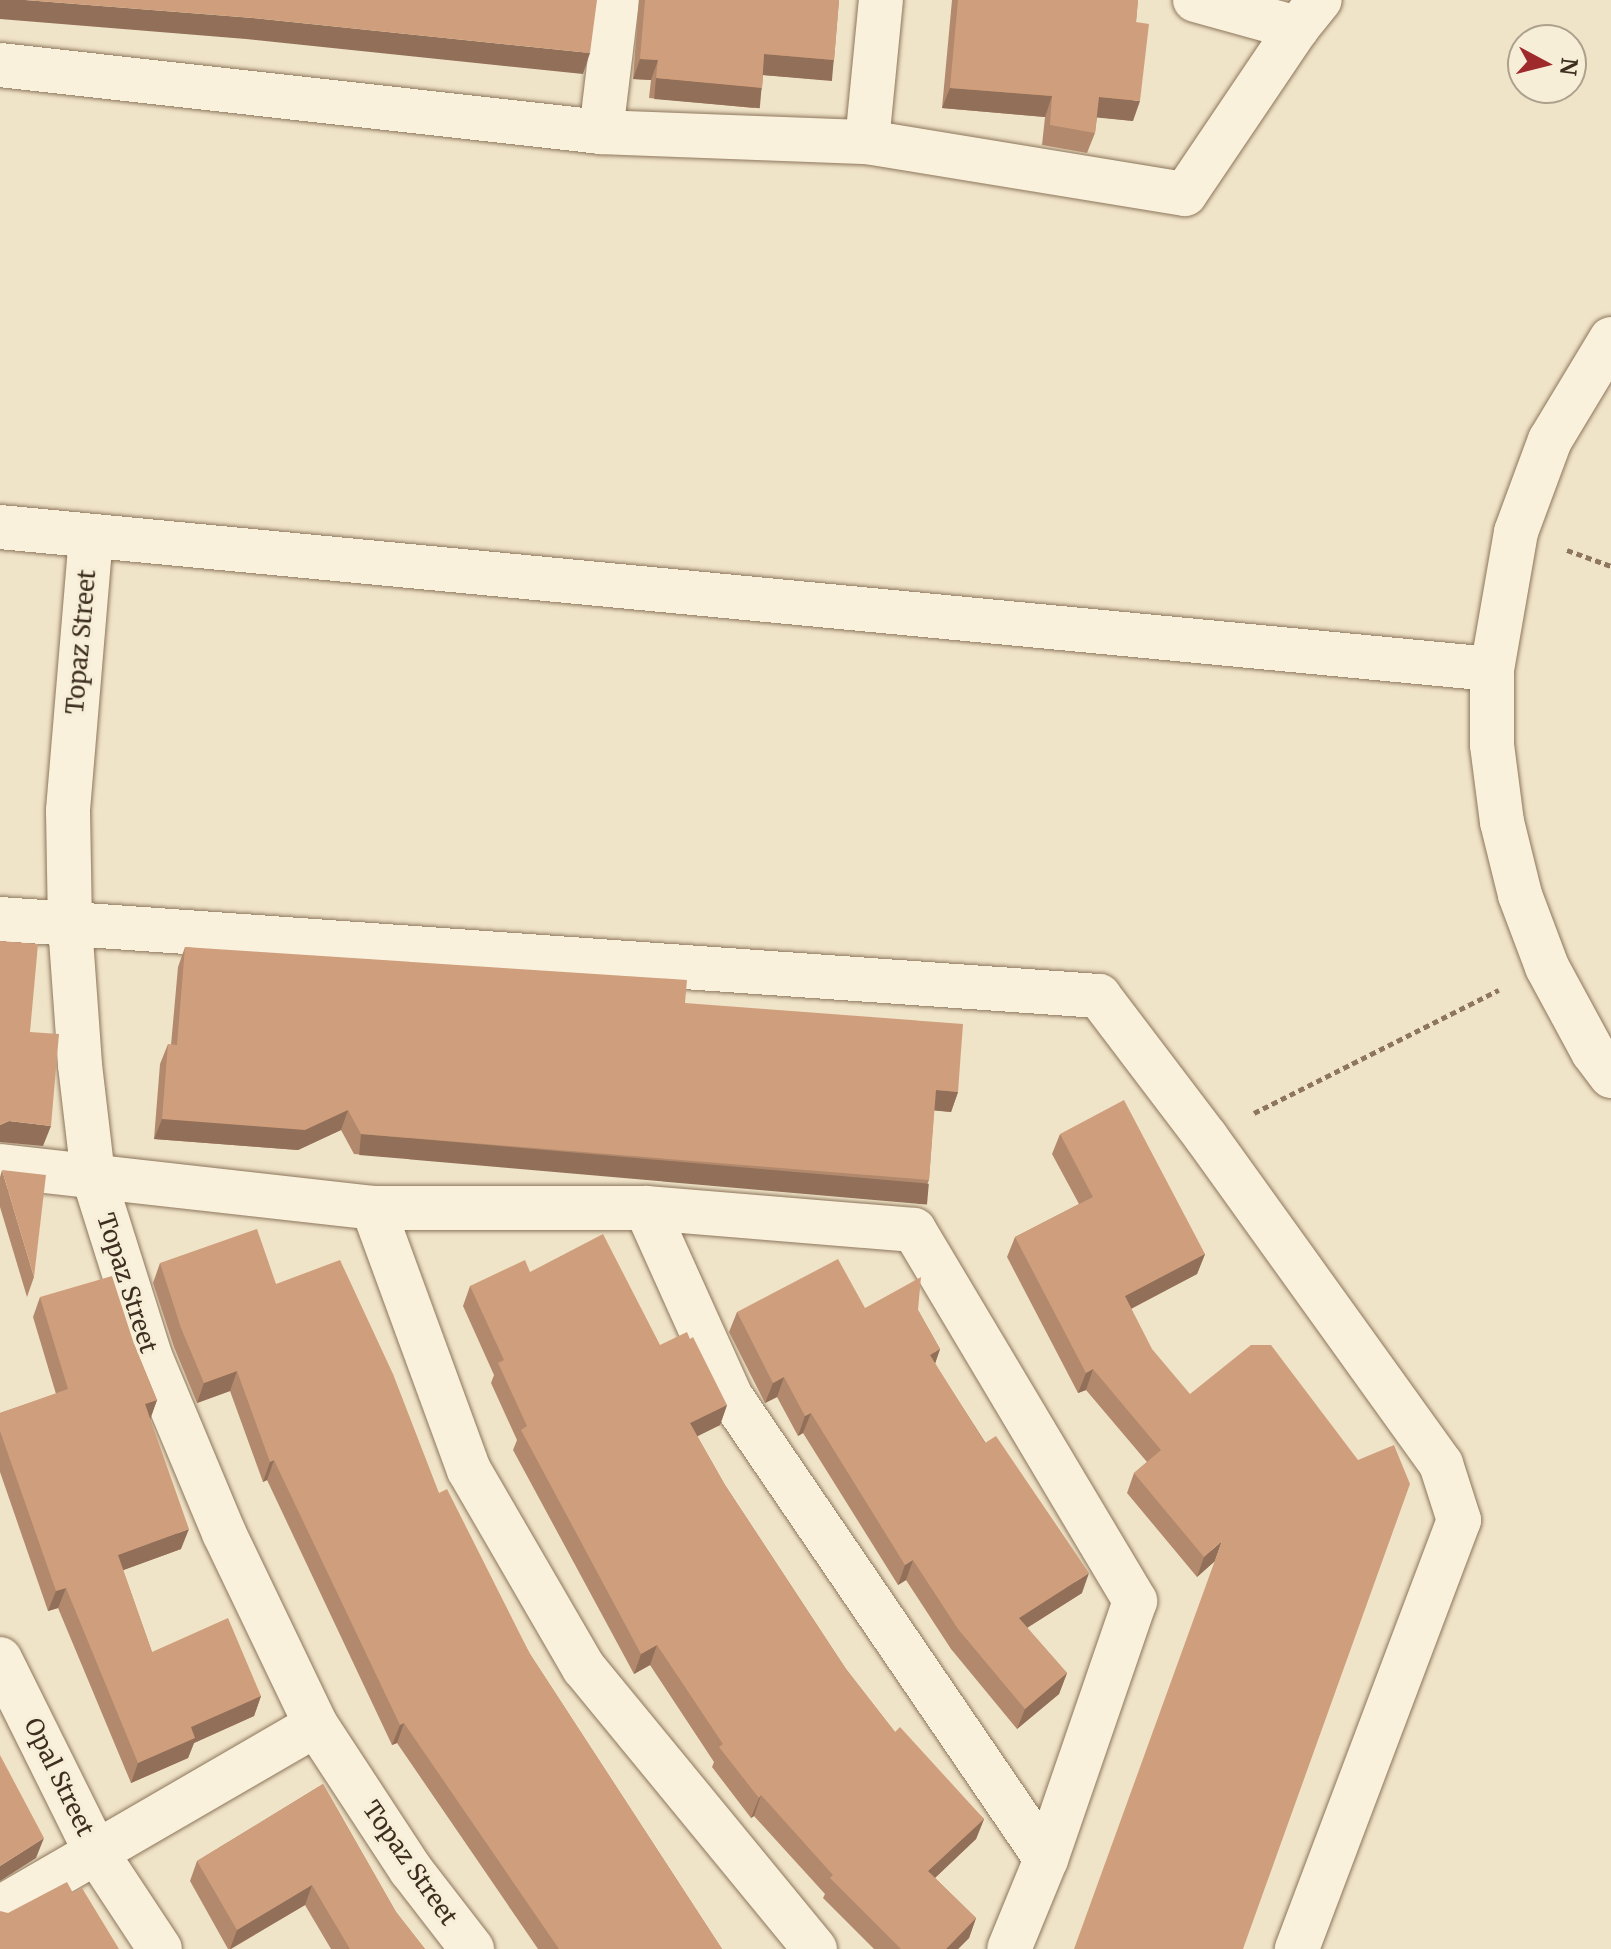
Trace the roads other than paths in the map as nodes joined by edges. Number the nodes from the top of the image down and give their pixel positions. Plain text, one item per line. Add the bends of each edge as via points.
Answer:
1 (617, 0) edge
2 (881, 0) edge
3 (1195, 0) edge
4 (1309, 14) edge
5 (0, 65) edge
6 (601, 132) junction
7 (867, 142) junction
8 (1611, 339) edge
9 (0, 527) edge
10 (91, 536) junction
11 (1492, 669) junction
12 (0, 919) edge
13 (70, 925) junction
14 (1611, 1076) edge
15 (0, 1166) edge
16 (93, 1175) junction
17 (373, 1208) junction
18 (646, 1208) junction
19 (0, 1659) edge
20 (316, 1725) junction
21 (96, 1852) junction
22 (1046, 1859) junction
23 (0, 1908) edge
24 (160, 1949) edge
25 (472, 1949) edge
26 (815, 1949) edge
27 (1009, 1949) edge
28 (1297, 1949) edge

1 - 6 street
2 - 7 street
3 - 4 street
4 - 7 street via 1185,194
5 - 6 street
6 - 7 street
8 - 11 street via 1550,440 1516,532
9 - 10 street
10 - 11 street
10 - 13 street, Topaz Street via 68,811
11 - 14 street via 1492,745 1502,822 1520,895 1547,967
12 - 13 street
13 - 16 street, Topaz Street
13 - 28 street via 1099,996 1441,1464 1459,1520
15 - 16 street
16 - 17 street
16 - 20 street, Topaz Street via 150,1356 224,1533
17 - 18 street
17 - 26 street via 469,1470 584,1668
18 - 22 street via 731,1397
18 - 22 street via 914,1230 1135,1601
19 - 21 street, Opal Street
20 - 21 street
20 - 25 street, Topaz Street via 411,1870
21 - 23 street
21 - 24 street, Opal Street
22 - 27 street

